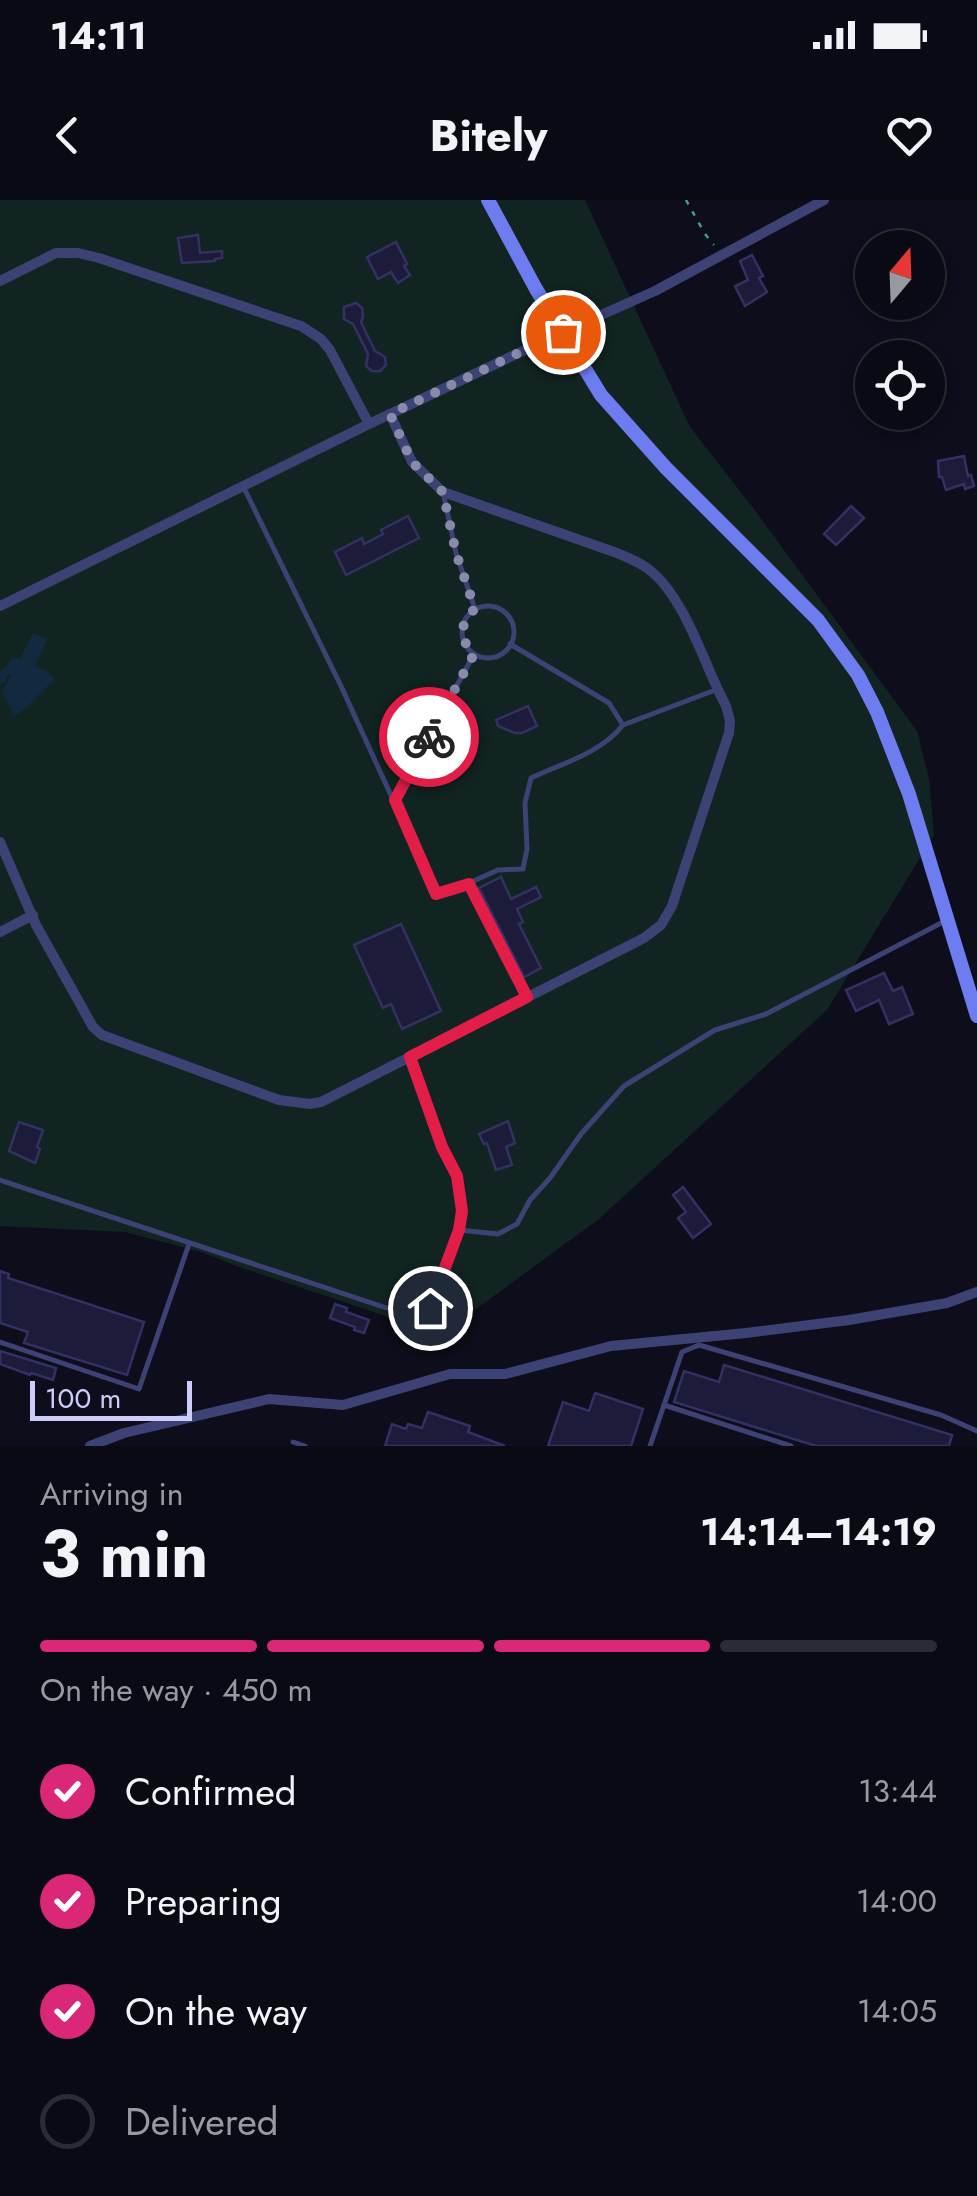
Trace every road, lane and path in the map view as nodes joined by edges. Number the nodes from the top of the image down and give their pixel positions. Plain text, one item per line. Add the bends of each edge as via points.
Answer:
1 (488, 200) edge
2 (686, 200) edge
3 (824, 200) edge
4 (724, 256) junction
5 (0, 281) edge
6 (563, 332) junction
7 (390, 414) junction
8 (368, 424) junction
9 (243, 486) junction
10 (443, 492) junction
11 (0, 606) edge
12 (475, 609) junction
13 (510, 644) junction
14 (474, 654) junction
15 (718, 690) junction
16 (623, 725) junction
17 (395, 800) junction
18 (0, 842) edge
19 (469, 884) junction
20 (32, 915) junction
21 (948, 920) junction
22 (0, 932) edge
23 (527, 997) junction
24 (977, 1016) edge
25 (410, 1057) junction
26 (0, 1180) edge
27 (459, 1230) junction
28 (189, 1244) junction
29 (977, 1292) edge
30 (430, 1322) joint
31 (0, 1342) edge
32 (664, 1406) junction
33 (977, 1431) edge
34 (294, 1442) dead end
35 (90, 1446) edge
36 (305, 1446) edge
37 (650, 1446) edge
38 (791, 1446) edge

1 - 6 main road
2 - 4 path
3 - 4 street
4 - 6 street
5 - 8 street via 56,253 78,253 301,326 330,350
6 - 7 street
6 - 21 main road via 602,396 818,620 858,675 909,794
7 - 8 street
7 - 10 street via 412,462
8 - 9 street
9 - 11 street
9 - 17 lane
10 - 12 lane
10 - 15 street via 617,552 656,574
12 - 13 lane via 492,606 506,614 513,628
12 - 14 lane via 462,631
13 - 14 lane via 498,655
13 - 16 lane via 608,704
14 - 17 lane
15 - 16 lane
15 - 23 street via 729,733 666,917 644,938
16 - 19 lane via 594,750 532,778 523,869 498,870
17 - 19 lane via 436,894
18 - 20 street
19 - 23 lane
20 - 22 street
20 - 25 street via 102,1035 279,1100 310,1104
21 - 24 main road
21 - 27 lane via 766,1014 715,1030 624,1086 516,1224 498,1234
23 - 25 street
25 - 27 street via 457,1176
26 - 28 lane
27 - 30 street
28 - 30 lane
28 - 31 lane via 140,1388
29 - 35 street via 848,1320 611,1346 505,1374 450,1374 343,1405 268,1399
32 - 33 lane via 682,1352 699,1345
32 - 37 lane
32 - 38 lane
34 - 36 lane

